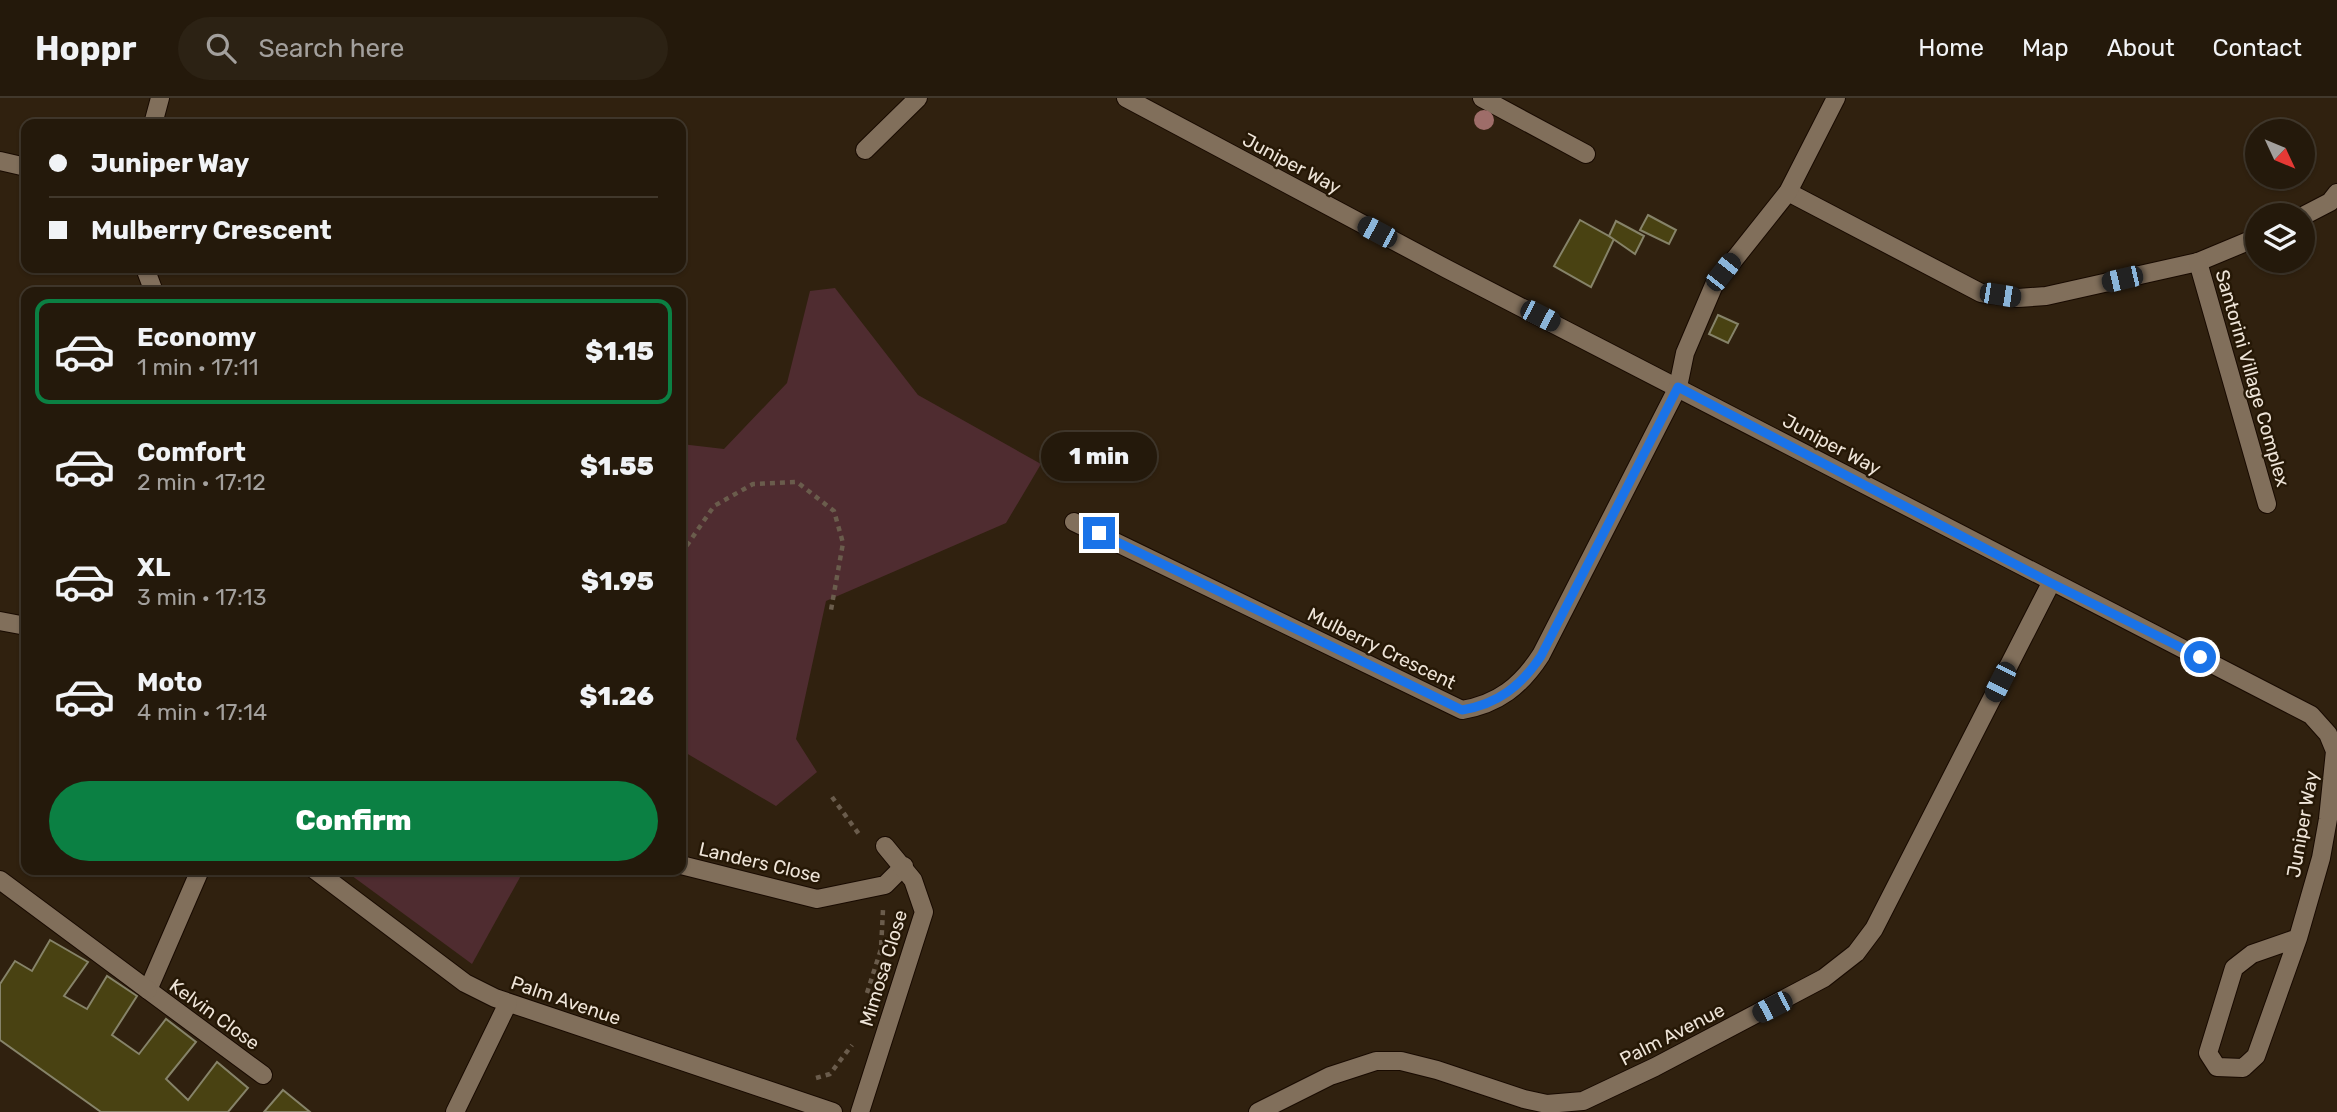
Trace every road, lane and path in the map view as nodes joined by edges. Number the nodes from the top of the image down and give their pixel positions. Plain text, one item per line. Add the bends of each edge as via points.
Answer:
1 (160, 98) edge
2 (918, 98) edge
3 (1126, 98) edge
4 (1482, 98) edge
5 (1836, 98) edge
6 (154, 119) edge
7 (865, 150) dead end
8 (1587, 154) dead end
9 (0, 161) edge
10 (21, 166) edge
11 (1788, 192) junction
12 (2337, 193) edge
13 (2315, 210) edge
14 (2245, 242) edge
15 (2198, 262) junction
16 (1678, 387) junction
17 (2267, 504) dead end
18 (1074, 522) dead end
19 (686, 547) edge
20 (2051, 583) junction
21 (831, 610) dead end
22 (0, 621) edge
23 (21, 625) edge
24 (832, 797) dead end
25 (885, 846) joint
26 (686, 866) edge
27 (904, 866) junction
28 (198, 875) edge
29 (323, 875) edge
30 (0, 880) edge
31 (885, 885) junction
32 (2298, 939) junction
33 (148, 990) junction
34 (866, 996) dead end
35 (508, 1003) junction
36 (853, 1044) dead end
37 (263, 1075) dead end
38 (808, 1079) dead end
39 (455, 1112) edge
40 (833, 1112) edge
41 (860, 1112) edge
42 (1258, 1112) edge

1 - 6 street
2 - 7 street
3 - 16 street, Juniper Way
4 - 8 street
5 - 11 street
9 - 10 street
11 - 15 street, Santorini Village Complex via 1981,293 2046,296
11 - 16 street via 1714,285 1685,353
12 - 13 street
14 - 15 street, Santorini Village Complex
15 - 17 street, Santorini Village Complex
16 - 18 street, Mulberry Crescent via 1541,656 1504,696 1478,707 1462,710
16 - 20 street, Juniper Way
19 - 21 path via 714,506 753,484 797,482 834,511 844,543
20 - 32 street, Juniper Way via 2299,707 2328,734 2335,751 2328,819
20 - 42 street, Palm Avenue via 1874,929 1856,953 1824,978 1583,1101 1547,1104 1437,1070 1401,1061 1376,1061 1330,1076
22 - 23 street
24 - 25 path via 862,838
25 - 27 street, Mimosa Close
26 - 31 street, Landers Close via 817,899
27 - 31 street
27 - 41 street, Mimosa Close via 924,912
28 - 33 street, Kelvin Close
29 - 35 street, Palm Avenue via 465,983
30 - 33 street
31 - 34 path via 881,949
32 - 32 street, Juniper Way via 2256,1056 2243,1068 2217,1067 2208,1053 2234,968 2252,954
33 - 37 street, Kelvin Close
35 - 39 street
35 - 40 street, Palm Avenue
36 - 38 path via 830,1074

